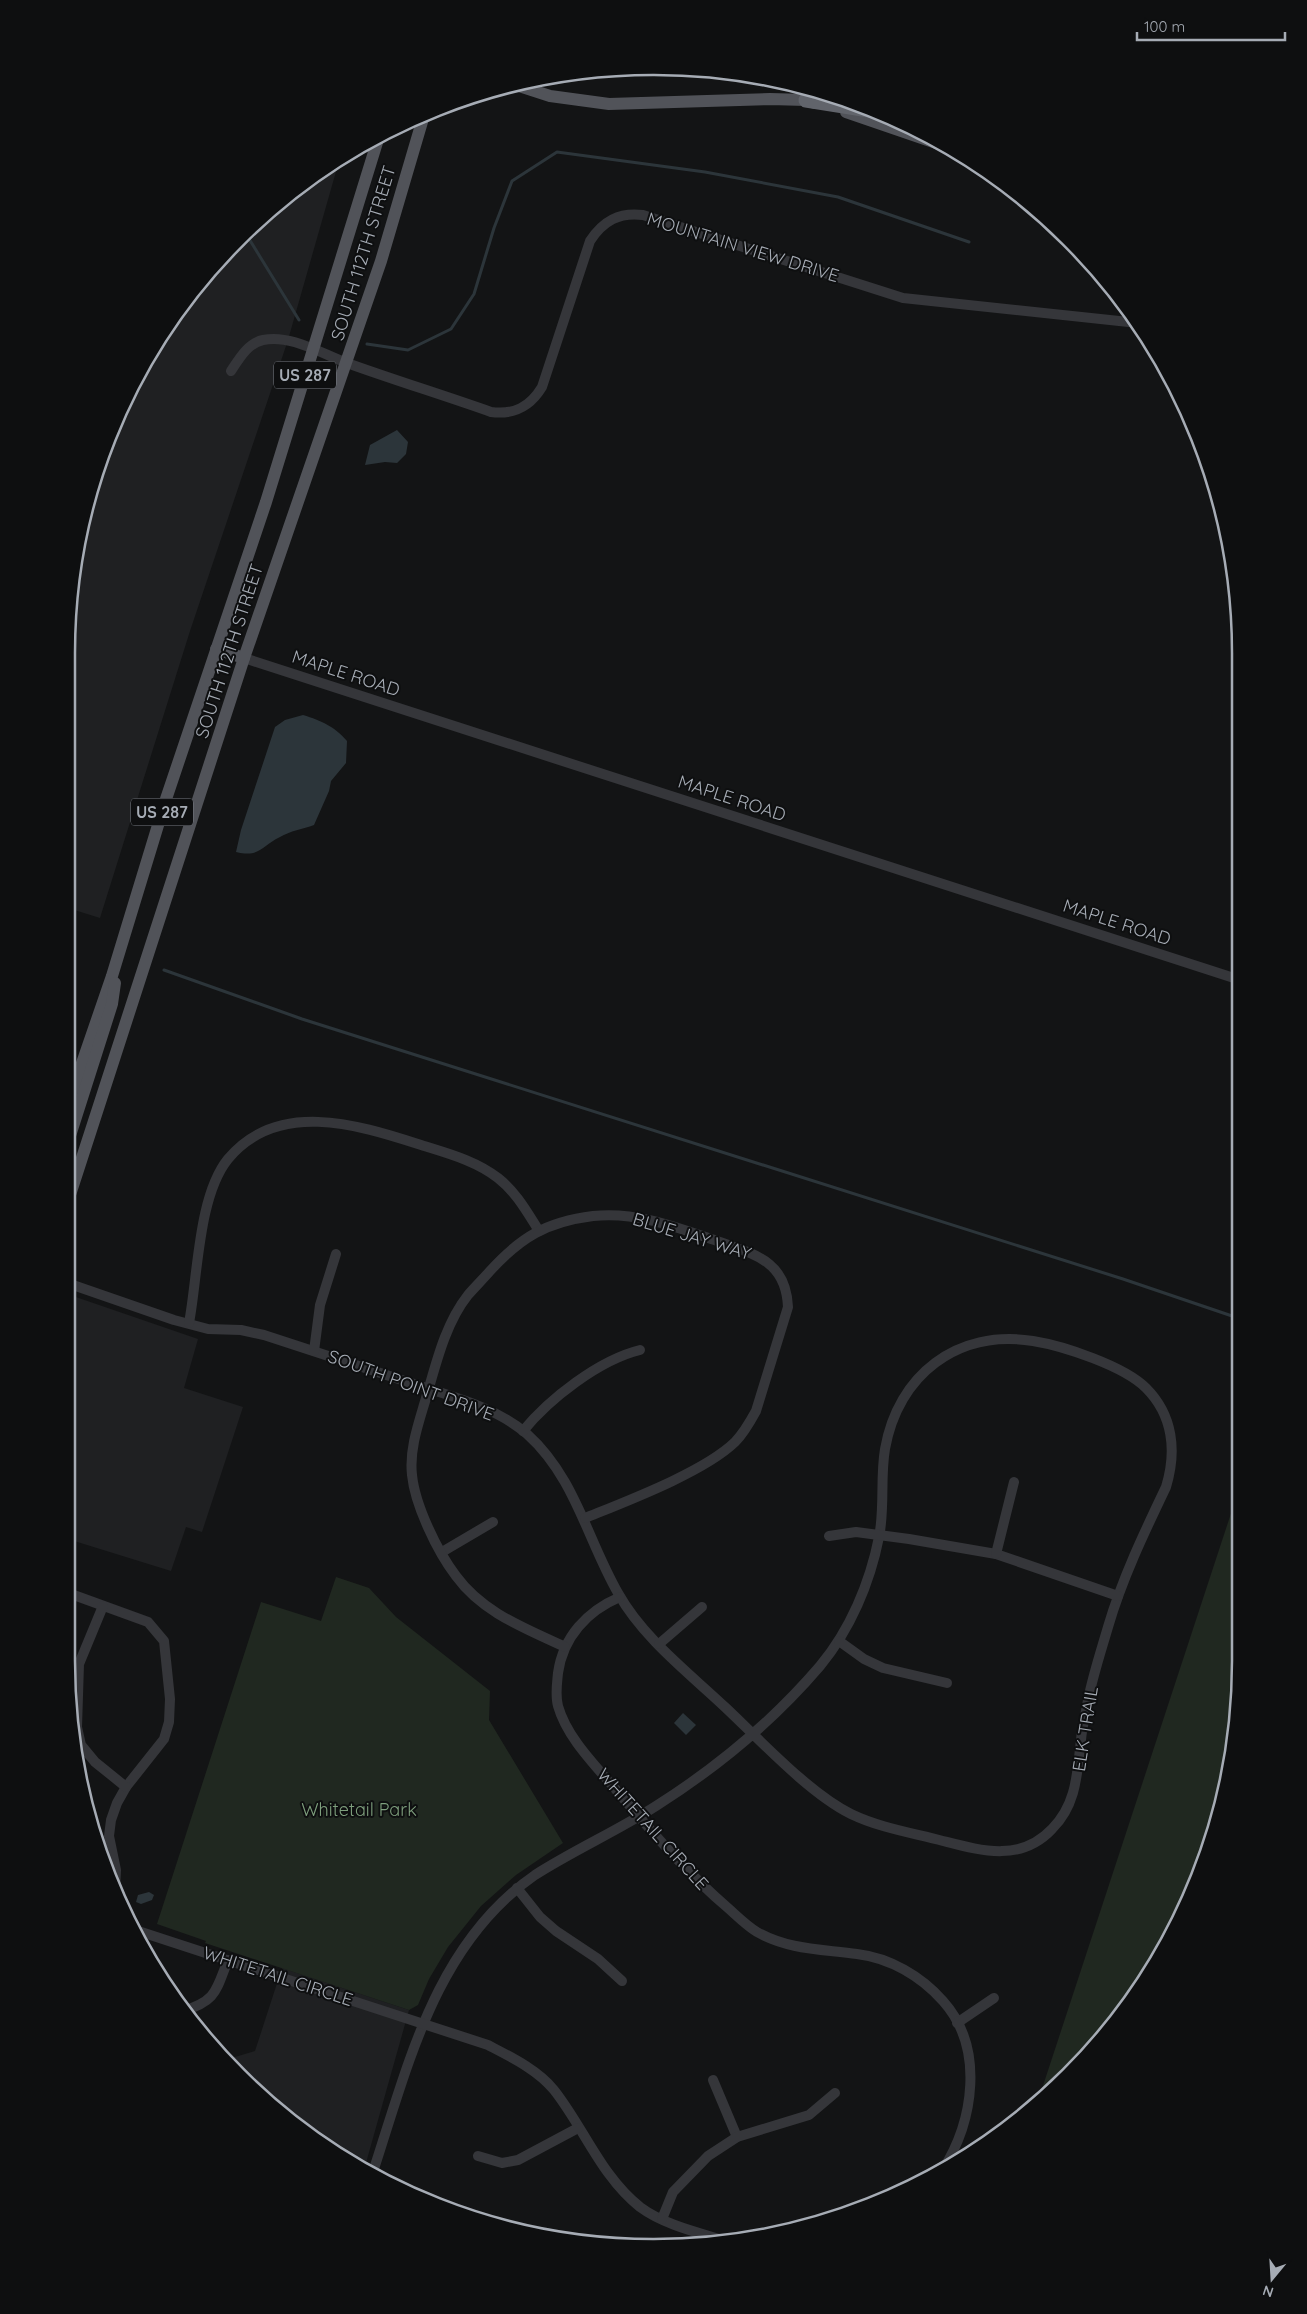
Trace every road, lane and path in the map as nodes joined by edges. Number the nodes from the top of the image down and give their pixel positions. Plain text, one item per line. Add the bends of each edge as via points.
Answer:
1 (529, 89) edge
2 (806, 100) junction
3 (834, 104) edge
4 (883, 123) edge
5 (422, 124) edge
6 (376, 147) edge
7 (1127, 322) edge
8 (313, 349) junction
9 (346, 362) junction
10 (231, 371) dead end
11 (216, 649) junction
12 (244, 658) junction
13 (112, 976) junction
14 (1232, 977) edge
15 (75, 1060) edge
16 (75, 1084) edge
17 (75, 1120) edge
18 (75, 1182) edge
19 (540, 1231) junction
20 (336, 1254) dead end
21 (75, 1286) edge
22 (189, 1323) junction
23 (640, 1350) dead end
24 (314, 1351) junction
25 (428, 1389) junction
26 (524, 1431) junction
27 (1014, 1482) dead end
28 (585, 1518) junction
29 (493, 1522) dead end
30 (829, 1536) dead end
31 (880, 1536) junction
32 (442, 1552) junction
33 (996, 1554) junction
34 (75, 1595) edge
35 (1118, 1596) junction
36 (620, 1597) junction
37 (104, 1606) junction
38 (702, 1607) dead end
39 (838, 1641) junction
40 (659, 1644) junction
41 (565, 1647) junction
42 (947, 1683) dead end
43 (77, 1712) edge
44 (752, 1734) junction
45 (82, 1746) edge
46 (126, 1787) junction
47 (639, 1816) junction
48 (116, 1873) edge
49 (517, 1888) junction
50 (144, 1933) edge
51 (228, 1960) junction
52 (622, 1981) dead end
53 (994, 1998) dead end
54 (191, 2008) edge
55 (957, 2023) junction
56 (424, 2024) junction
57 (713, 2080) dead end
58 (835, 2093) dead end
59 (578, 2128) junction
60 (736, 2137) junction
61 (478, 2156) dead end
62 (948, 2158) edge
63 (375, 2167) edge
64 (662, 2219) junction
65 (711, 2236) edge

1 - 2 main road via 550,96 609,104
2 - 3 highway
2 - 4 main road
5 - 9 main road, SOUTH 112TH STREET / US 287
6 - 8 main road, SOUTH 112TH STREET / US 287
7 - 9 street, MOUNTAIN VIEW DRIVE via 903,298 643,215 631,214 612,219 597,231 590,242 542,387 531,403 522,408 503,413 491,412
8 - 9 street, MOUNTAIN VIEW DRIVE
8 - 10 street, MOUNTAIN VIEW DRIVE via 264,339 248,348
8 - 11 main road, SOUTH 112TH STREET / US 287
9 - 12 main road, SOUTH 112TH STREET / US 287
11 - 12 main road, MAPLE ROAD
11 - 13 main road, SOUTH 112TH STREET / US 287 via 135,894
12 - 14 street, MAPLE ROAD
12 - 18 main road, SOUTH 112TH STREET / US 287
13 - 15 main road via 103,983
13 - 16 main road, SOUTH 112TH STREET / US 287
13 - 17 main road via 116,986 112,1004
19 - 22 street via 519,1198 500,1179 484,1168 457,1157 347,1124 315,1121 277,1126 239,1148 214,1183 206,1207
19 - 25 street, BLUE JAY WAY via 527,1236 508,1251 467,1296 445,1339
19 - 28 street, BLUE JAY WAY via 593,1216 645,1218 762,1258 773,1266 788,1292 788,1307 756,1411 735,1442 677,1478
20 - 24 street via 320,1305
21 - 22 street, SOUTH POINT DRIVE
22 - 24 street, SOUTH POINT DRIVE via 208,1329 241,1330 264,1335
23 - 26 street via 627,1353 594,1371 542,1410
24 - 25 street, SOUTH POINT DRIVE
25 - 26 street, SOUTH POINT DRIVE via 490,1411
25 - 32 street, BLUE JAY WAY via 411,1473 420,1510
26 - 28 street, SOUTH POINT DRIVE via 556,1466
27 - 33 street
28 - 36 street, SOUTH POINT DRIVE
29 - 32 street
30 - 31 street via 856,1532
31 - 33 street
31 - 35 street, ELK TRAIL via 884,1458 889,1430 910,1386 947,1355 976,1343 1018,1339 1034,1342 1114,1366 1140,1382 1152,1394 1169,1425 1173,1448 1166,1488
31 - 39 street, ELK TRAIL via 862,1593
32 - 41 street, BLUE JAY WAY via 472,1595 494,1613
33 - 35 street
34 - 37 street
35 - 44 street, ELK TRAIL via 1090,1691 1073,1796 1065,1814 1052,1830 1025,1848 1002,1853 987,1852 882,1826 852,1814 824,1798
36 - 40 street, SOUTH POINT DRIVE
36 - 41 street, WHITETAIL CIRCLE via 593,1612 575,1630
37 - 43 street via 79,1664
37 - 46 street via 148,1622 158,1631 164,1641 168,1668 170,1699 164,1739
38 - 40 street
39 - 42 street via 884,1668
39 - 44 street, ELK TRAIL via 820,1666
40 - 44 street, SOUTH POINT DRIVE
41 - 47 street, WHITETAIL CIRCLE via 556,1688 563,1720 583,1750
44 - 47 street, ELK TRAIL via 723,1760
45 - 46 street via 95,1762
46 - 48 street via 111,1820 109,1836
47 - 49 street, ELK TRAIL via 552,1864
47 - 55 street, WHITETAIL CIRCLE via 685,1869 755,1930 793,1946 821,1952 858,1954 881,1959 906,1970 928,1985
49 - 52 street via 540,1917 598,1959
49 - 56 street, ELK TRAIL via 487,1916 462,1947 438,1988
50 - 51 street, WHITETAIL CIRCLE
51 - 54 street via 214,1995 204,2004
51 - 56 street, WHITETAIL CIRCLE
53 - 55 street
55 - 62 street, WHITETAIL CIRCLE via 968,2055 970,2086 960,2134
56 - 59 street, WHITETAIL CIRCLE via 488,2045 514,2058 554,2090
56 - 63 street, ELK TRAIL
57 - 60 street
58 - 60 street via 809,2115
59 - 61 street via 518,2160 502,2162
59 - 64 street, WHITETAIL CIRCLE via 624,2193
60 - 64 street via 690,2173 673,2192
64 - 65 street, WHITETAIL CIRCLE

